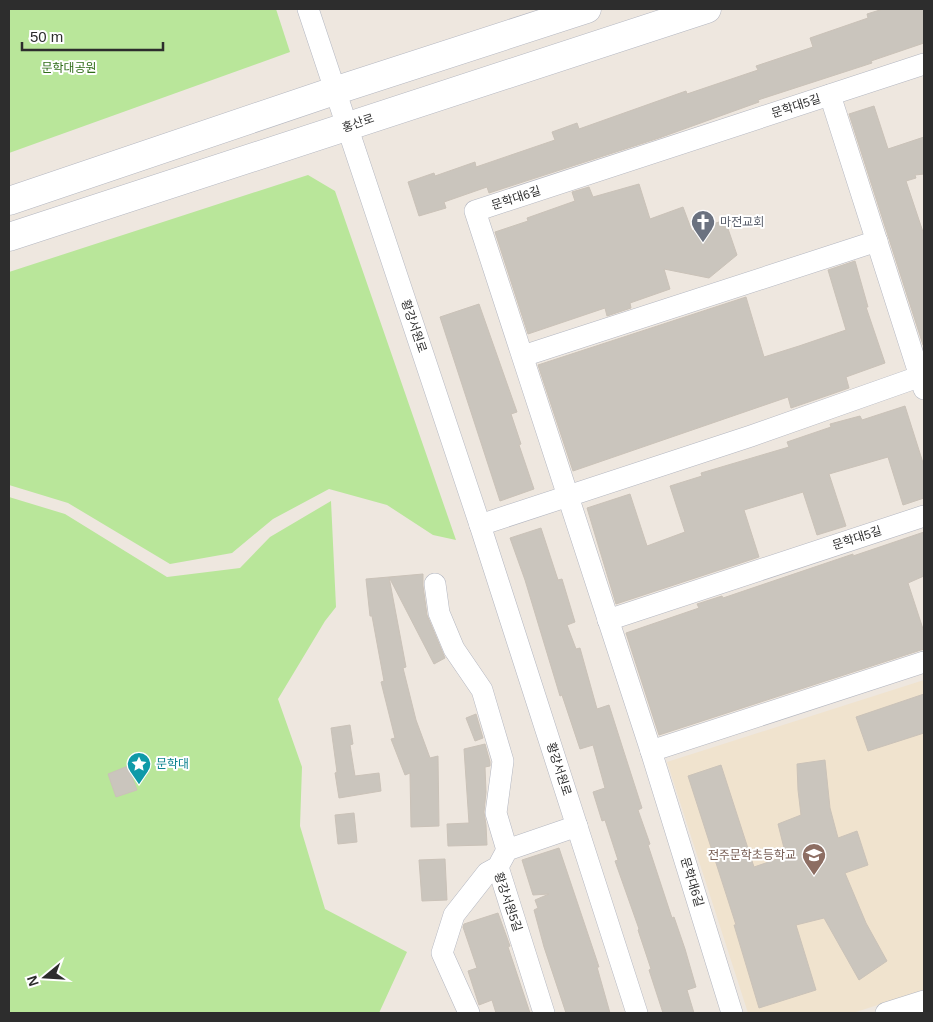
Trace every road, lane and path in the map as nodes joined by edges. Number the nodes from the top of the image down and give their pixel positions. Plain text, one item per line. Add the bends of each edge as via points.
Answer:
1 (308, 9) edge
2 (588, 9) edge
3 (707, 9) edge
4 (924, 64) edge
5 (334, 91) junction
6 (830, 95) junction
7 (347, 127) junction
8 (646, 155) joint
9 (9, 200) edge
10 (9, 236) edge
11 (877, 240) junction
12 (522, 356) junction
13 (923, 380) edge
14 (568, 496) junction
15 (924, 516) edge
16 (480, 525) junction
17 (435, 584) dead end
18 (608, 620) junction
19 (924, 662) edge
20 (651, 751) junction
21 (577, 826) junction
22 (502, 858) junction
23 (924, 1001) edge
24 (469, 1013) edge
25 (544, 1013) edge
26 (637, 1013) edge
27 (732, 1013) edge
28 (888, 1013) edge

1 - 5 street, 황강서원로
2 - 5 street
3 - 7 street, 홍산로
4 - 6 street
5 - 7 street, 황강서원로
5 - 9 street
6 - 8 street, 문학대5길
6 - 11 street, 문학대5길
7 - 10 street, 홍산로
7 - 16 street, 황강서원로
8 - 12 street, 문학대6길 via 475,211
11 - 12 street
11 - 13 street, 문학대5길
12 - 14 street, 문학대6길
13 - 14 street, 문학대5길
14 - 16 street
14 - 18 street, 문학대6길
15 - 18 street, 문학대5길
16 - 21 street, 황강서원로
17 - 22 street via 438,613 454,649 482,690 503,761 496,813
18 - 20 street, 문학대6길
19 - 20 street
20 - 27 street, 문학대6길
21 - 22 street
21 - 26 street, 황강서원로
22 - 24 street, 황강서원5길 via 454,915 442,953
22 - 25 street, 황강서원5길
23 - 28 street

